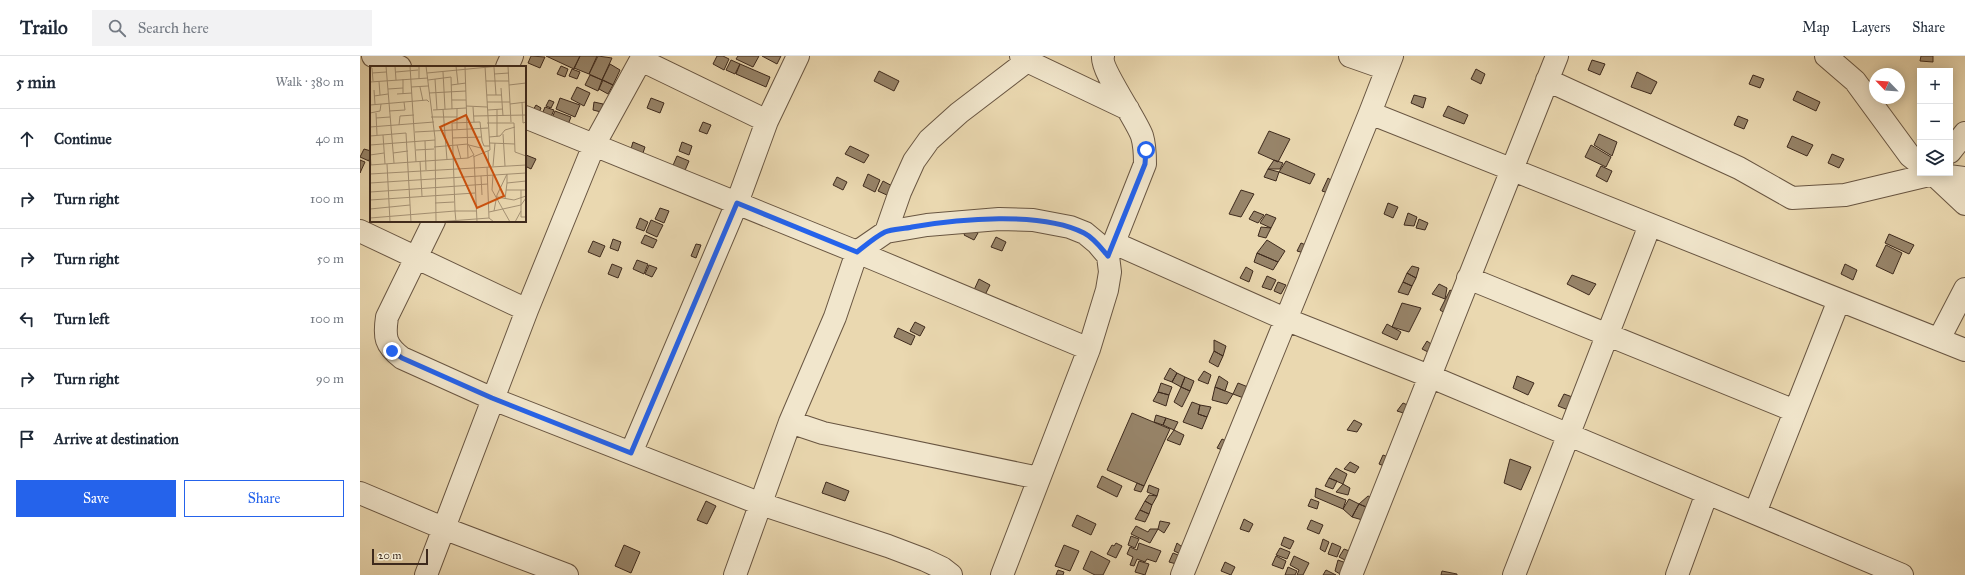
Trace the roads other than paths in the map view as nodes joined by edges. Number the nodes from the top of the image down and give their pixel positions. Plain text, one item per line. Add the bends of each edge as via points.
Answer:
1 (373, 56) edge
2 (512, 56) edge
3 (798, 56) edge
4 (1103, 56) edge
5 (1350, 56) edge
6 (1557, 56) edge
7 (1826, 56) edge
8 (642, 58) edge
9 (1024, 59) edge
10 (1389, 62) edge
11 (398, 66) edge
12 (507, 66) edge
13 (1547, 80) junction
14 (1128, 109) junction
15 (1370, 113) junction
16 (526, 117) edge
17 (767, 121) junction
18 (1965, 133) edge
19 (594, 146) junction
20 (1953, 148) edge
21 (1917, 162) edge
22 (1511, 169) junction
23 (1921, 176) edge
24 (1936, 176) edge
25 (1952, 176) edge
26 (1965, 178) edge
27 (737, 203) junction
28 (1965, 204) edge
29 (434, 222) edge
30 (1650, 224) junction
31 (360, 231) edge
32 (886, 232) junction
33 (1111, 249) junction
34 (857, 252) junction
35 (415, 259) junction
36 (1468, 278) junction
37 (1965, 289) edge
38 (1839, 300) junction
39 (527, 310) junction
40 (1284, 319) junction
41 (1606, 335) junction
42 (1939, 339) junction
43 (1089, 349) junction
44 (1965, 350) edge
45 (1429, 376) junction
46 (492, 398) junction
47 (1795, 411) junction
48 (790, 422) junction
49 (1568, 434) junction
50 (631, 453) junction
51 (1039, 478) junction
52 (1708, 493) junction
53 (361, 495) edge
54 (761, 504) junction
55 (1755, 513) junction
56 (442, 528) junction
57 (426, 575) edge
58 (566, 575) edge
59 (735, 575) edge
60 (951, 575) edge
61 (1002, 575) edge
62 (1182, 575) edge
63 (1351, 575) edge
64 (1514, 575) edge
65 (1677, 575) edge
66 (1902, 575) edge

1 - 11 street
2 - 12 street
3 - 17 street
4 - 14 street via 1106,73
5 - 10 street
6 - 13 street
7 - 21 street via 1855,81 1910,156
8 - 17 street
8 - 19 street
9 - 14 street
9 - 32 street via 929,140 914,162
10 - 15 street
13 - 22 street
13 - 23 street via 1739,168 1792,198 1845,195
14 - 33 street via 1142,135 1146,150 1145,164
15 - 22 street
15 - 40 street
16 - 19 street
17 - 27 street
18 - 20 street
19 - 27 street
19 - 39 street
22 - 30 street
22 - 36 street
24 - 28 street
25 - 26 street
27 - 34 street
27 - 50 street
29 - 35 street
30 - 38 street
30 - 41 street
31 - 35 street
32 - 33 street via 927,225 999,219 1033,220 1070,227
32 - 34 street
33 - 40 street
33 - 43 street via 1108,290
34 - 43 street
34 - 48 street via 835,317
35 - 39 street
35 - 46 street via 387,317 386,340 392,351 402,358
36 - 41 street
36 - 45 street
37 - 42 street
38 - 42 street
38 - 47 street
39 - 46 street
40 - 45 street
40 - 62 street
41 - 47 street
41 - 49 street
42 - 44 street
43 - 51 street
45 - 49 street
45 - 63 street
46 - 50 street
46 - 56 street
47 - 55 street
48 - 51 street via 823,433
48 - 54 street
49 - 52 street
49 - 64 street
50 - 54 street
51 - 61 street
52 - 55 street
52 - 65 street
53 - 56 street
54 - 59 street
54 - 60 street via 888,546 925,560
55 - 66 street
56 - 57 street
56 - 58 street

